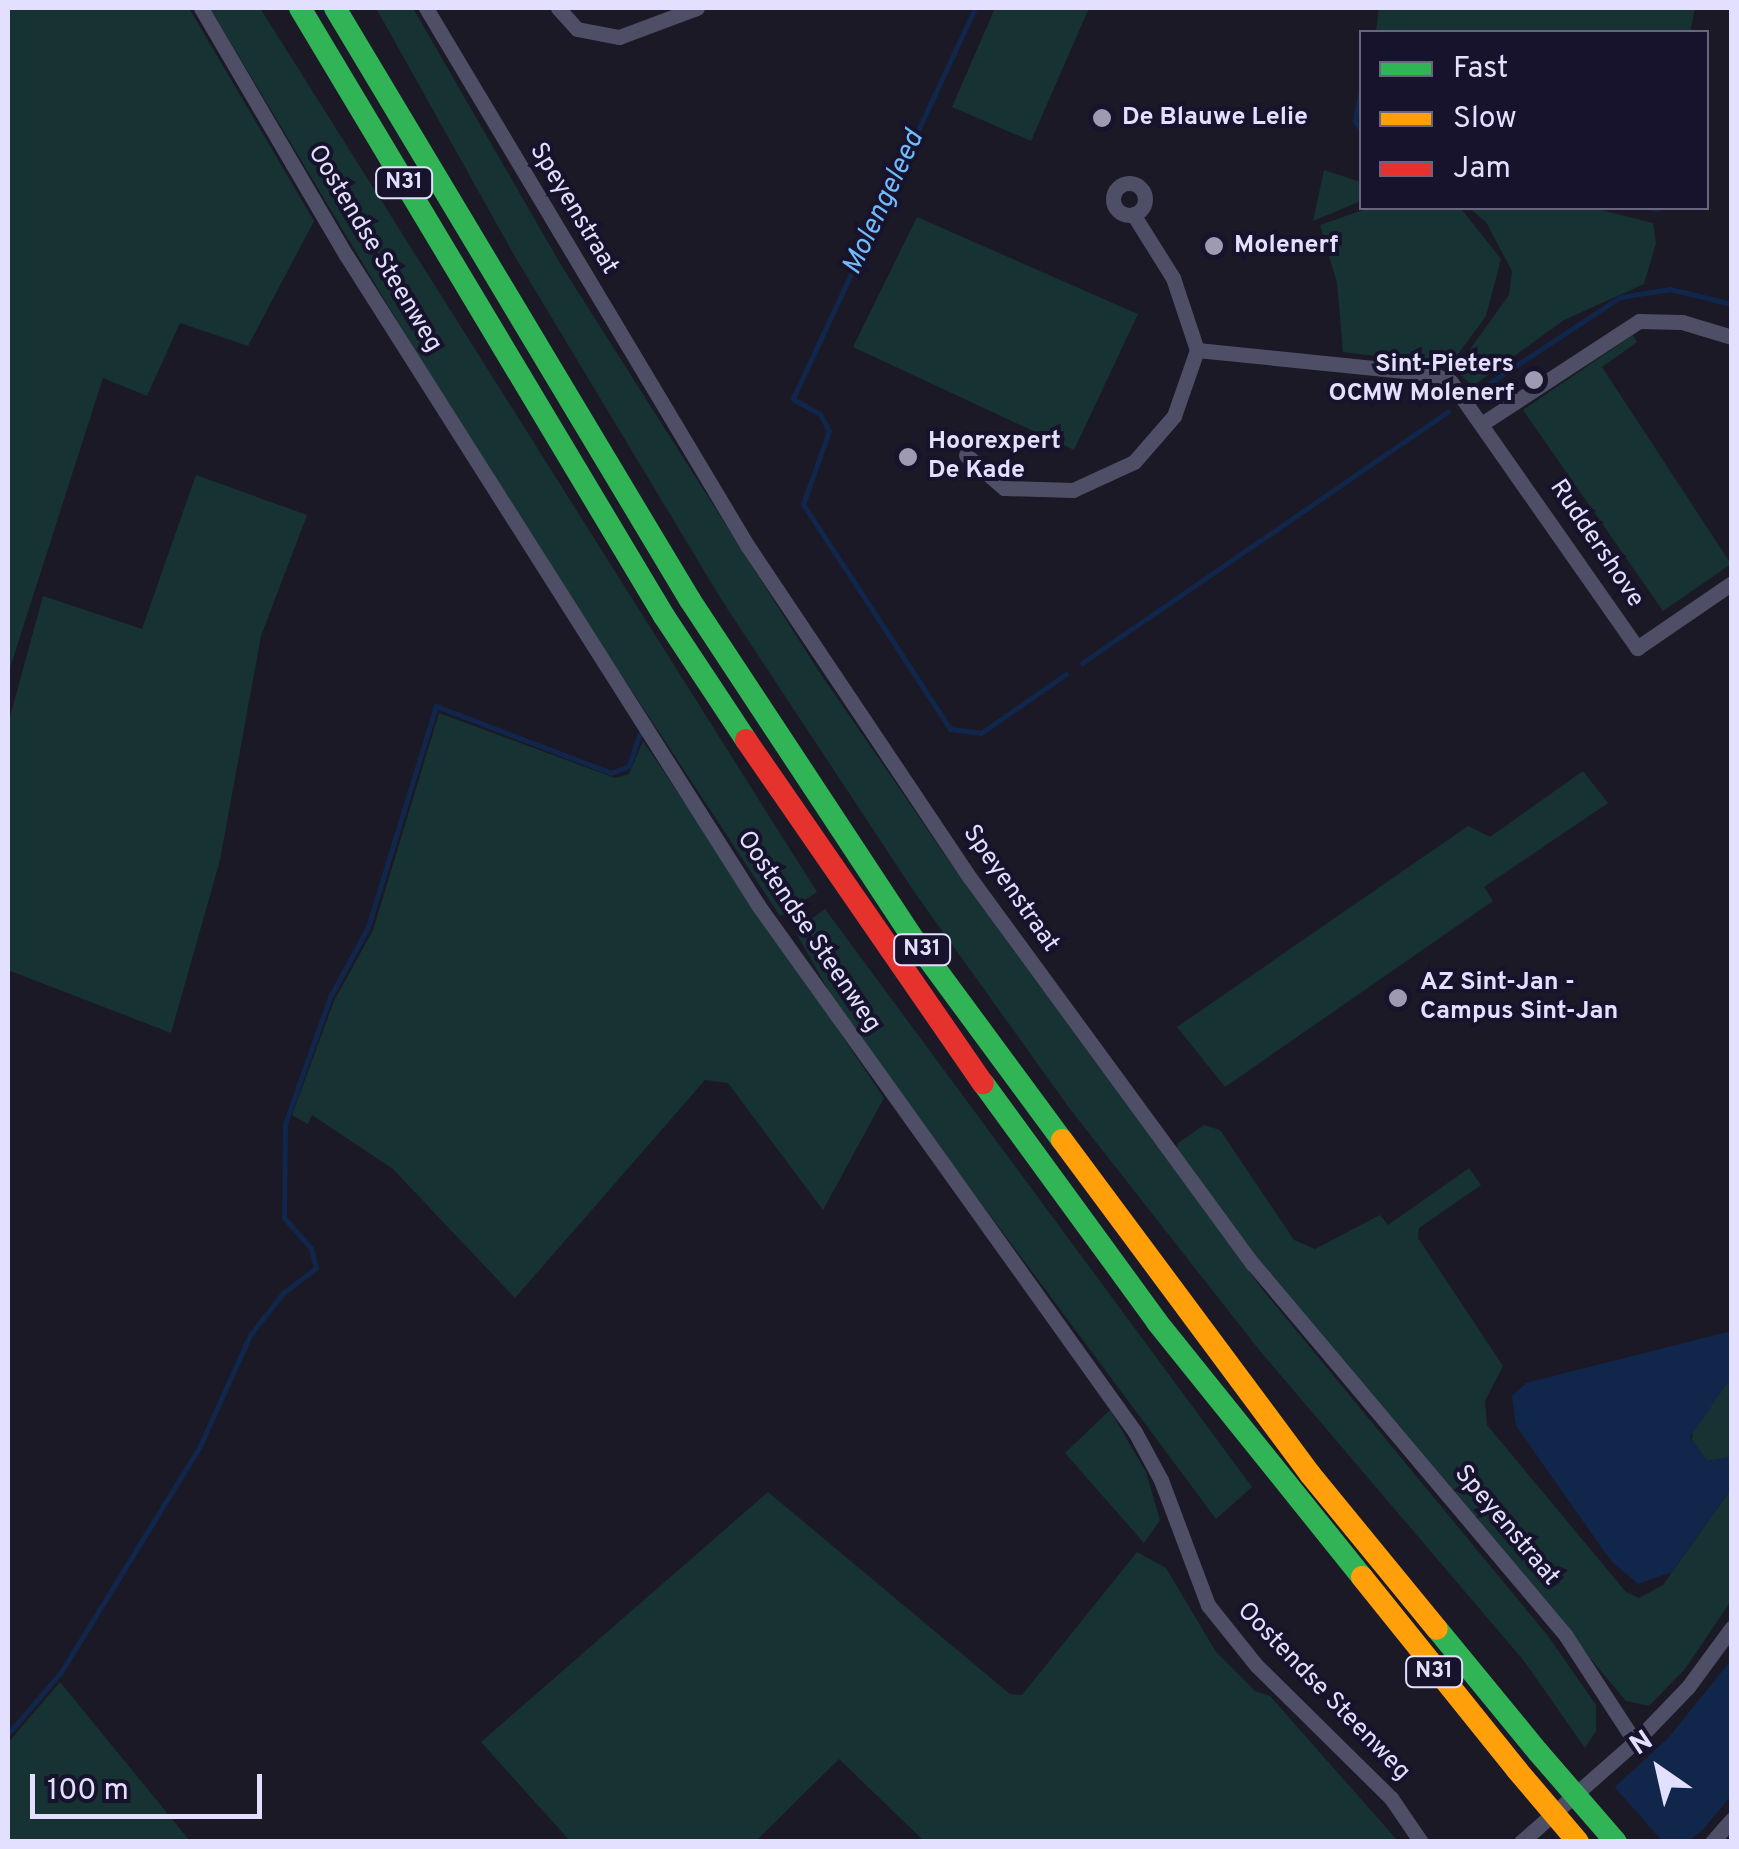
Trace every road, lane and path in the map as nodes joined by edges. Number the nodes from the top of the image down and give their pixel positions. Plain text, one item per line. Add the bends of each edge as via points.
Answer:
1 (200, 8) edge
2 (300, 8) edge
3 (335, 8) edge
4 (426, 8) edge
5 (558, 8) edge
6 (697, 8) edge
7 (1136, 222) dead end
8 (1732, 337) edge
9 (1197, 350) junction
10 (1482, 424) junction
11 (966, 455) dead end
12 (1732, 583) edge
13 (1732, 1627) edge
14 (1635, 1742) junction
15 (1732, 1819) edge
16 (1421, 1842) edge
17 (1522, 1842) edge
18 (1578, 1842) edge
19 (1616, 1842) edge
20 (1712, 1842) edge

1 - 16 street, Oostendse Steenweg via 367,289 758,905 1135,1432 1162,1480 1208,1605 1256,1664 1390,1798
2 - 18 highway, N31, bridge via 664,616 868,925 1157,1322
3 - 19 highway, N31, bridge via 690,600 910,934 1310,1474
4 - 14 street, Speyenstraat via 747,545 970,878 1252,1264 1566,1636
5 - 6 street via 577,29 618,38
7 - 9 street via 1173,278
8 - 10 street via 1682,322 1639,321
9 - 10 street, Ruddershove via 1432,374 1450,382
9 - 11 street via 1188,386 1156,441 1103,480 1039,493 1004,488
10 - 12 street, Ruddershove via 1637,648
13 - 14 street via 1688,1687
14 - 17 street
15 - 20 street

